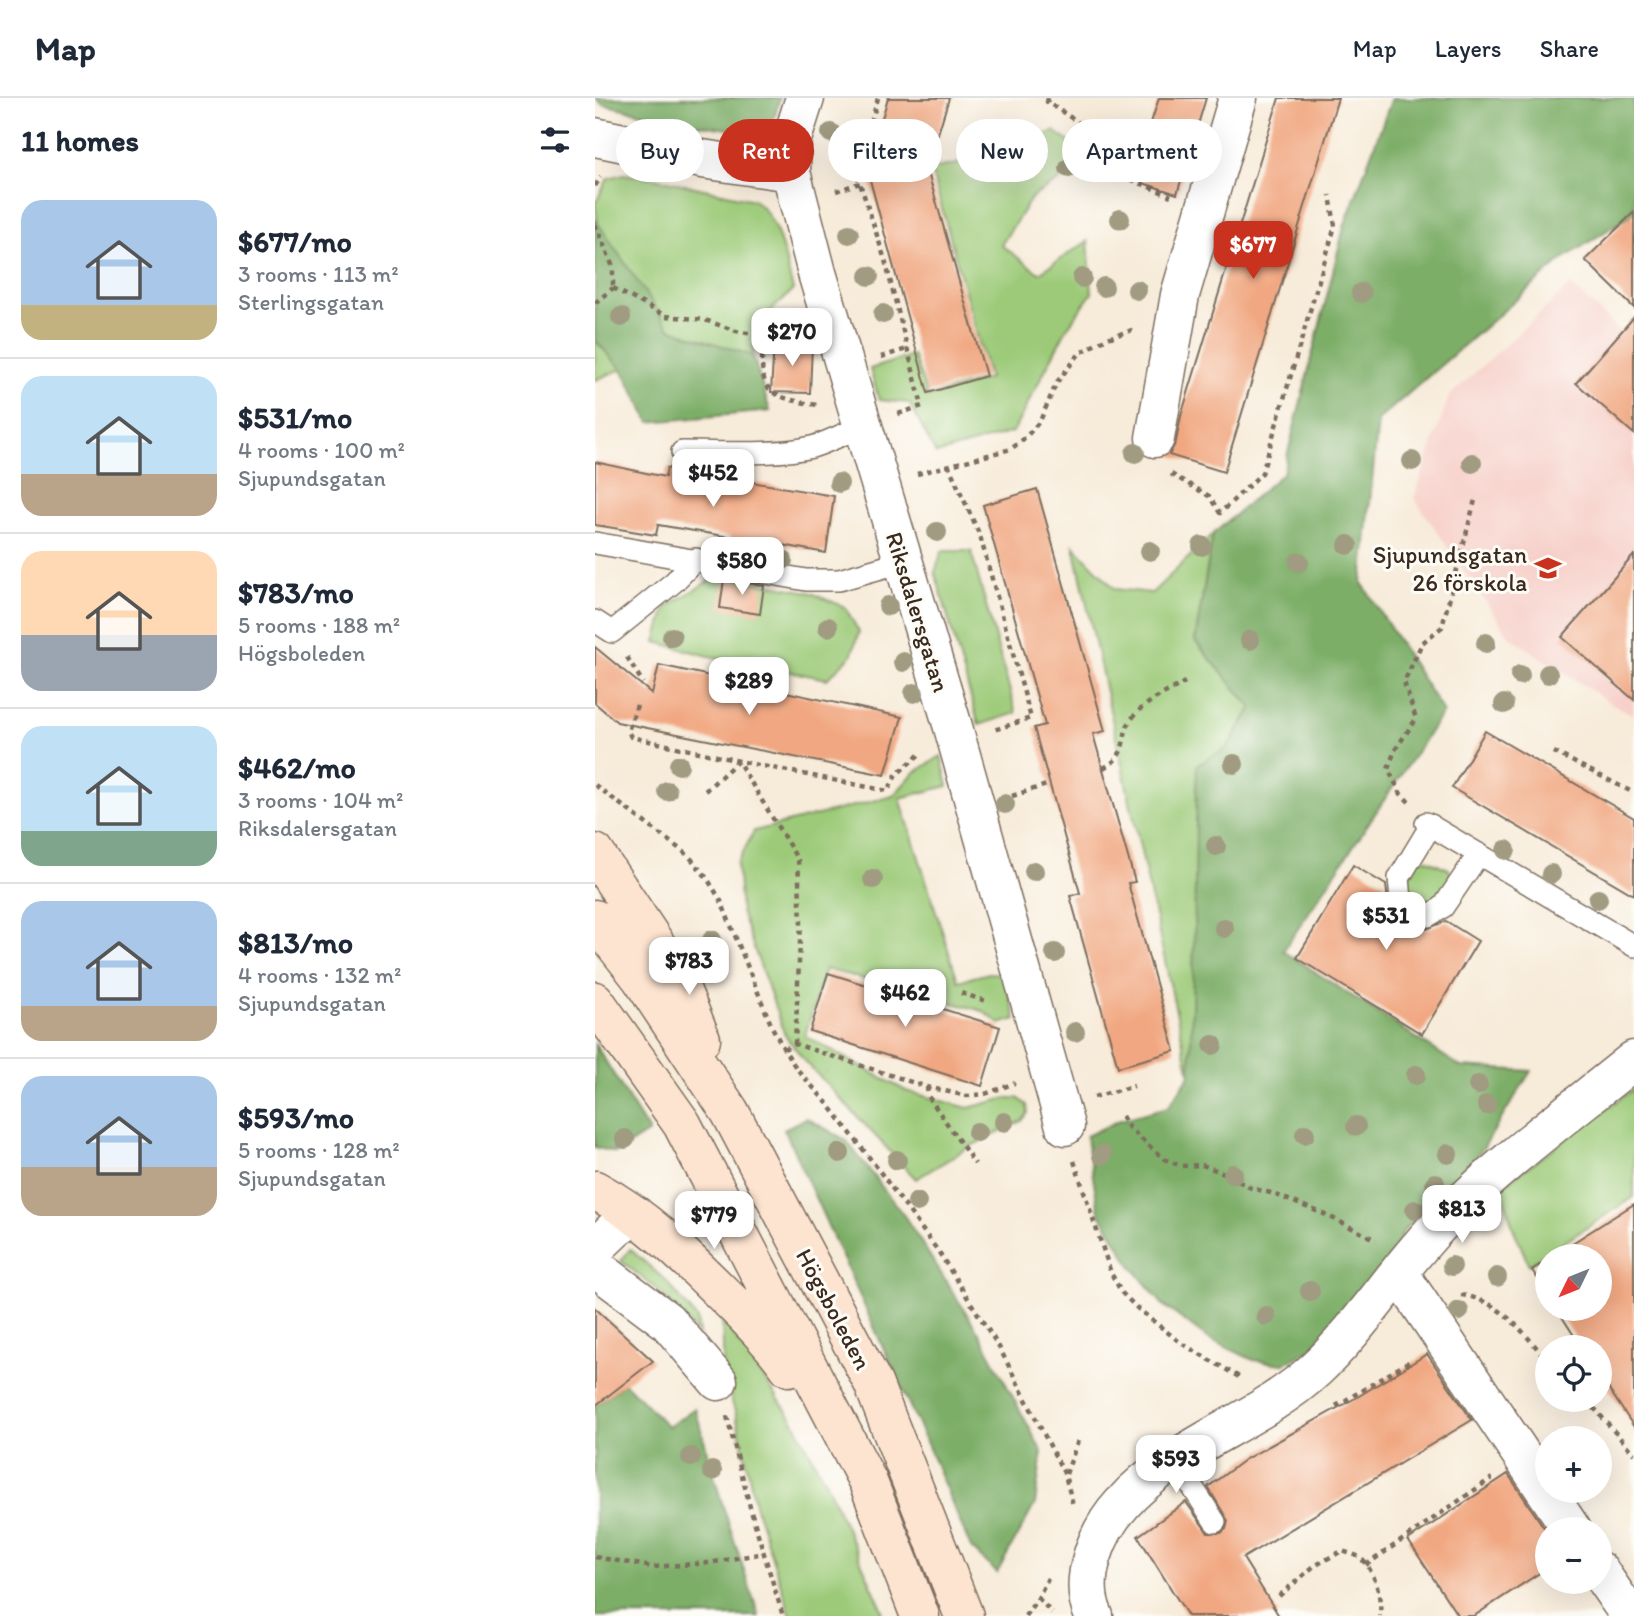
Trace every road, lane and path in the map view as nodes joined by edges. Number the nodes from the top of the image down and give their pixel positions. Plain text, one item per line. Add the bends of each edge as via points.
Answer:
1 (805, 98) edge
2 (878, 98) edge
3 (1048, 98) edge
4 (1238, 98) edge
5 (798, 119) edge
6 (595, 137) edge
7 (718, 161) edge
8 (794, 182) edge
9 (1330, 195) dead end
10 (1205, 209) junction
11 (595, 224) edge
12 (613, 288) junction
13 (595, 303) edge
14 (791, 307) dead end
15 (764, 336) junction
16 (1174, 336) junction
17 (907, 349) junction
18 (876, 358) dead end
19 (822, 405) dead end
20 (877, 422) junction
21 (1155, 438) joint
22 (682, 452) dead end
23 (948, 464) junction
24 (910, 476) dead end
25 (1475, 500) dead end
26 (595, 543) edge
27 (696, 559) junction
28 (902, 562) junction
29 (595, 621) edge
30 (1185, 682) dead end
31 (637, 705) dead end
32 (969, 730) junction
33 (1554, 752) dead end
34 (738, 761) junction
35 (1103, 768) dead end
36 (1050, 784) dead end
37 (595, 785) edge
38 (705, 791) dead end
39 (1634, 793) edge
40 (1003, 799) dead end
41 (1428, 824) junction
42 (595, 853) edge
43 (1479, 853) junction
44 (595, 919) edge
45 (1634, 946) edge
46 (595, 1001) edge
47 (795, 1044) junction
48 (784, 1049) junction
49 (1634, 1060) edge
50 (1047, 1066) junction
51 (1134, 1086) dead end
52 (927, 1087) junction
53 (730, 1112) junction
54 (1076, 1113) junction
55 (1122, 1116) dead end
56 (975, 1164) dead end
57 (595, 1190) edge
58 (635, 1215) junction
59 (595, 1248) edge
60 (595, 1267) edge
61 (1404, 1267) junction
62 (1424, 1307) junction
63 (1535, 1347) edge
64 (1418, 1357) dead end
65 (718, 1381) dead end
66 (1361, 1392) dead end
67 (1273, 1401) junction
68 (1597, 1412) edge
69 (1079, 1438) dead end
70 (1634, 1454) edge
71 (1175, 1460) junction
72 (1065, 1475) junction
73 (1490, 1480) dead end
74 (868, 1482) junction
75 (1073, 1511) dead end
76 (1563, 1517) edge
77 (1215, 1522) dead end
78 (764, 1553) dead end
79 (595, 1557) edge
80 (1366, 1565) junction
81 (1612, 1589) edge
82 (1279, 1596) dead end
83 (920, 1616) edge
84 (964, 1616) edge
85 (1025, 1616) edge
86 (1054, 1616) edge
87 (1094, 1616) edge
88 (1380, 1616) edge
89 (1630, 1616) edge

1 - 5 street, Riksdalersgatan
2 - 17 path via 857,174
3 - 10 path via 1047,102 1085,127 1089,162
4 - 10 street
6 - 7 street
8 - 20 street, Riksdalersgatan via 817,273
9 - 21 path via 1335,226 1262,473 1220,513 1209,496 1161,468 1152,452
10 - 16 street via 1180,295
11 - 12 path via 613,267
12 - 13 path
12 - 15 path via 666,316 705,320
14 - 15 path
15 - 19 path via 761,361 770,393
16 - 21 street
16 - 23 path via 1133,329 1105,339 1080,354 1056,382 1040,421 1025,439 1011,449
17 - 18 path
17 - 20 path via 922,406
20 - 22 lane via 813,447
20 - 28 street, Riksdalersgatan
23 - 24 path
23 - 32 path via 981,536 1031,719
25 - 41 path via 1442,627 1422,643 1404,682 1416,719 1388,769 1401,794
26 - 27 lane
27 - 28 lane via 806,580 839,579
27 - 29 lane via 611,632
28 - 32 street, Riksdalersgatan
30 - 35 path via 1135,716 1122,752
31 - 34 path via 628,731 632,737
32 - 34 path via 899,772 888,791
32 - 50 street, Riksdalersgatan
33 - 39 path
34 - 38 path
34 - 47 path via 798,860 801,921
36 - 40 path
37 - 48 path via 689,856 707,878
41 - 43 lane
41 - 43 lane via 1399,878 1401,900 1428,916 1443,907
42 - 53 main road via 674,972
43 - 45 lane
44 - 53 main road, Högsboleden via 641,978
46 - 74 main road, Högsboleden via 682,1125
47 - 48 path
47 - 52 path
48 - 72 path via 938,1251 999,1347
49 - 61 street via 1492,1176 1442,1222
50 - 52 path via 985,1094 967,1096
50 - 54 street, Riksdalersgatan
51 - 54 path
52 - 56 path via 928,1096
53 - 84 main road, Högsboleden via 873,1383
54 - 67 path via 1087,1204 1122,1293 1181,1343
55 - 61 path via 1164,1159 1181,1166 1202,1165 1336,1219 1372,1237
57 - 58 main road
58 - 59 street
58 - 74 main road via 700,1270 771,1341
60 - 65 street via 667,1321
61 - 62 street
61 - 67 street via 1315,1370
62 - 63 path via 1441,1295 1479,1299 1496,1307
62 - 76 street
64 - 66 path
67 - 71 street
68 - 70 path
69 - 72 path
71 - 77 lane
71 - 87 street via 1148,1478 1106,1524 1088,1578
72 - 75 path
73 - 80 path
74 - 83 main road, Högsboleden
78 - 79 path via 653,1567
80 - 82 path via 1342,1551 1314,1566
80 - 88 path via 1382,1601
81 - 89 street
85 - 86 path via 1038,1598

